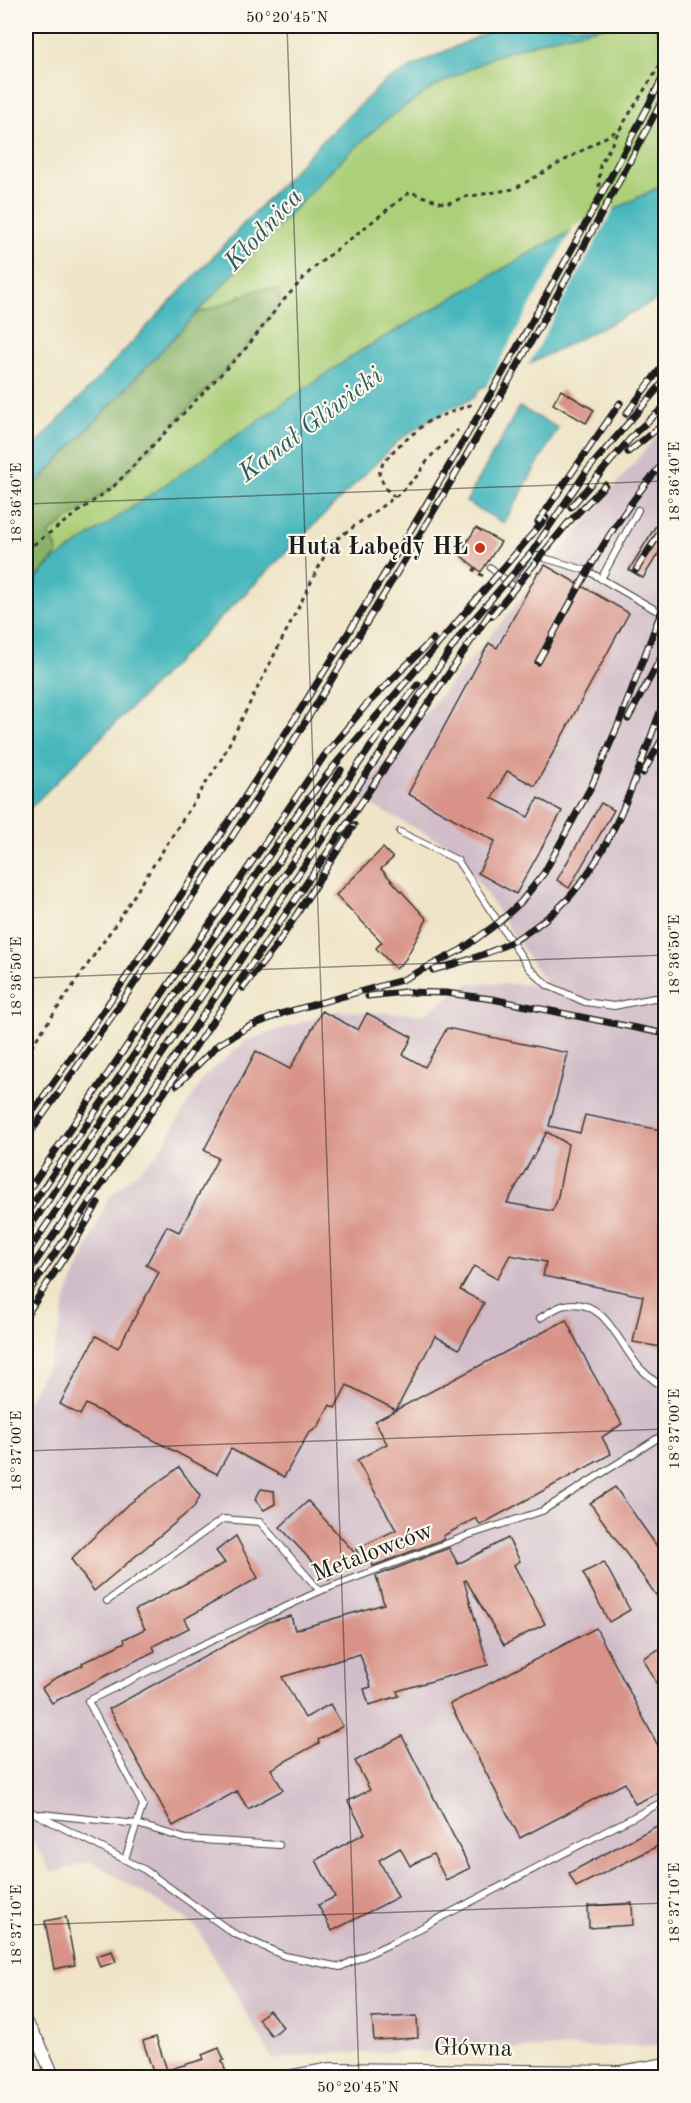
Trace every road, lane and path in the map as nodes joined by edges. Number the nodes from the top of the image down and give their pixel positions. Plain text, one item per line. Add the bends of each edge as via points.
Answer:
1 (666, 55) edge
2 (620, 129) junction
3 (599, 187) dead end
4 (473, 404) dead end
5 (458, 430) dead end
6 (397, 495) junction
7 (638, 510) dead end
8 (26, 549) edge
9 (491, 568) dead end
10 (601, 579) junction
11 (666, 616) edge
12 (400, 832) dead end
13 (666, 999) edge
14 (26, 1054) edge
15 (540, 1318) dead end
16 (666, 1388) edge
17 (666, 1433) edge
18 (320, 1592) junction
19 (107, 1601) dead end
20 (666, 1800) edge
21 (26, 1813) edge
22 (34, 1813) junction
23 (137, 1824) junction
24 (279, 1845) dead end
25 (125, 1860) junction
26 (26, 2023) edge
27 (666, 2064) edge
28 (54, 2078) edge
29 (280, 2078) edge

1 - 2 path
2 - 3 path via 600,165
2 - 8 path via 514,189 465,196 446,204 410,192 312,269 247,347 114,486
4 - 6 path via 430,420 383,463 379,474 386,489
5 - 6 path
6 - 14 path via 331,543 222,758 119,919
7 - 10 lane
9 - 10 lane via 514,586 537,555
10 - 11 lane
12 - 13 lane via 457,860 529,968 547,985 585,1002 614,1006
15 - 16 lane via 563,1305 579,1304 598,1313 613,1326 639,1367
17 - 18 lane, Metalowców via 542,1511
18 - 19 lane via 260,1522 223,1519
18 - 23 lane, Metalowców via 88,1701 143,1805
20 - 25 lane via 340,1967 285,1956 233,1933
21 - 22 lane
22 - 23 lane
22 - 25 lane
23 - 24 lane via 186,1839
23 - 25 lane
26 - 28 street
27 - 29 street, Główna via 621,2072 331,2069

